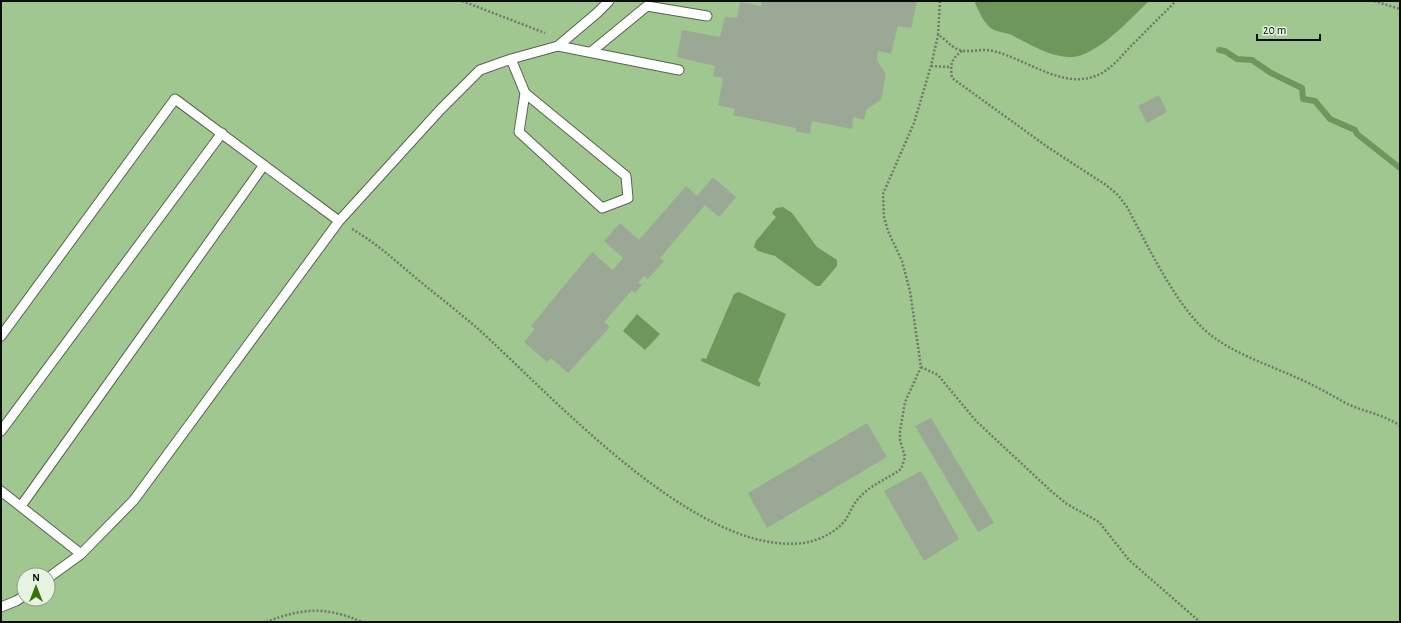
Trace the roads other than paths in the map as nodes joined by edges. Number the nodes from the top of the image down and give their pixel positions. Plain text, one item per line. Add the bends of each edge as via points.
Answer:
1 (609, 1) edge
2 (707, 16) dead end
3 (561, 43) junction
4 (591, 52) junction
5 (511, 59) junction
6 (679, 70) dead end
7 (525, 93) junction
8 (222, 133) junction
9 (264, 165) junction
10 (339, 221) junction
11 (1, 336) edge
12 (1, 431) edge
13 (1, 490) edge
14 (21, 506) junction
15 (81, 554) junction
16 (56, 572) edge
17 (16, 601) edge
18 (1, 607) edge

1 - 3 lane
2 - 4 lane via 647,6
3 - 4 lane
3 - 5 lane
4 - 6 lane
5 - 7 lane
5 - 10 lane via 480,70
7 - 7 lane via 520,132 602,208 628,198 626,176
8 - 9 lane
8 - 11 lane via 175,99
8 - 12 lane
9 - 10 lane
9 - 14 lane
10 - 15 lane via 134,500
13 - 14 lane
14 - 15 lane
15 - 16 lane
17 - 18 lane

